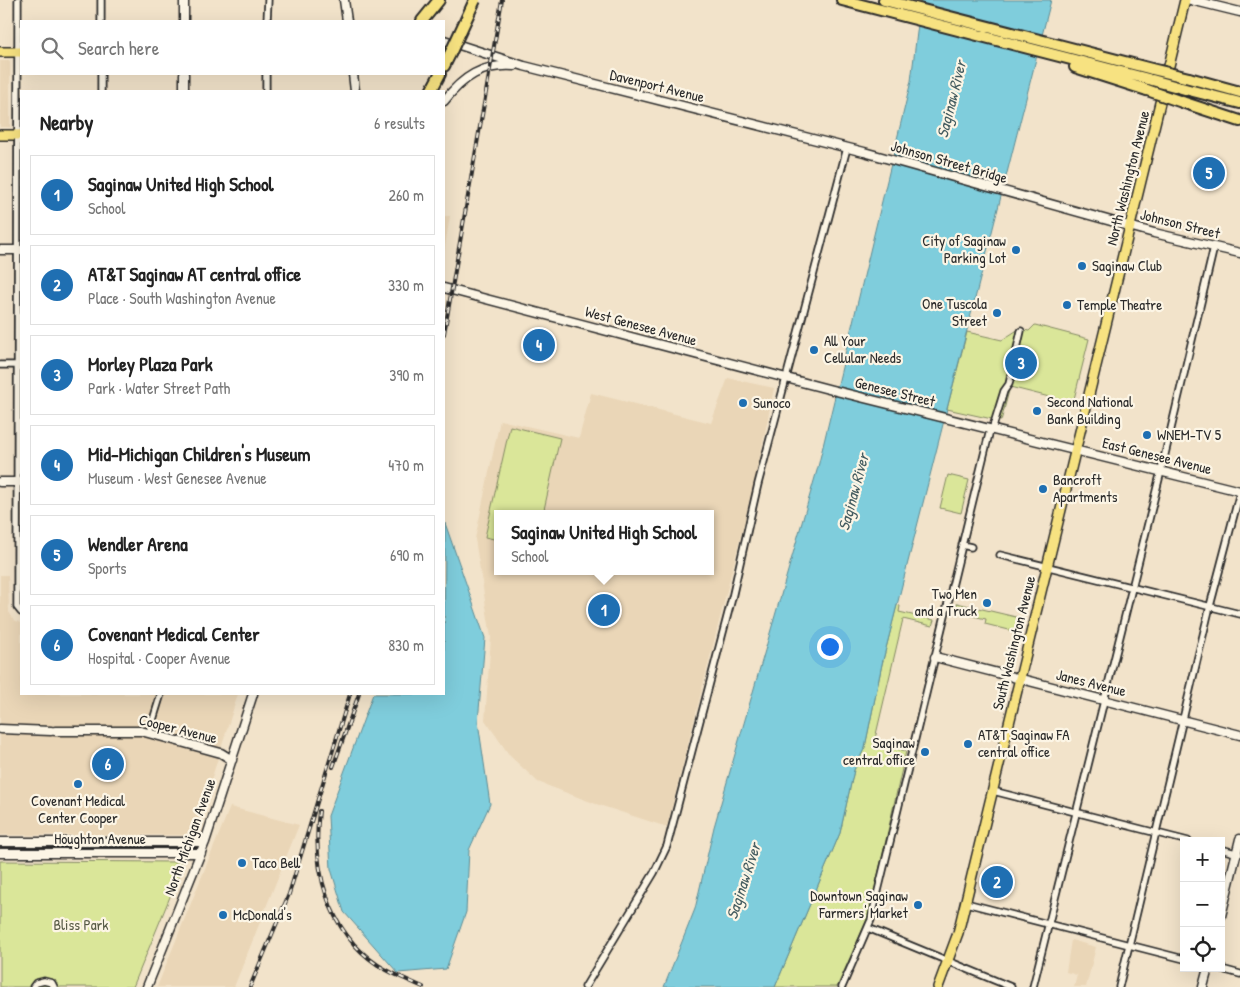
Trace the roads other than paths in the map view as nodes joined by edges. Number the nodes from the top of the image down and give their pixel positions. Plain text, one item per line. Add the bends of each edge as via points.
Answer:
1 (18, 0) edge
2 (101, 0) edge
3 (184, 0) edge
4 (268, 0) edge
5 (344, 0) edge
6 (439, 0) edge
7 (475, 0) edge
8 (842, 0) edge
9 (884, 0) edge
10 (1186, 0) edge
11 (1191, 0) edge
12 (1240, 12) edge
13 (101, 20) edge
14 (184, 20) edge
15 (267, 20) edge
16 (347, 20) edge
17 (423, 20) edge
18 (445, 40) edge
19 (1001, 41) junction
20 (0, 52) edge
21 (20, 52) edge
22 (445, 64) edge
23 (524, 66) junction
24 (101, 75) edge
25 (184, 75) edge
26 (266, 75) edge
27 (353, 75) edge
28 (439, 75) edge
29 (101, 90) edge
30 (184, 90) edge
31 (266, 90) edge
32 (355, 90) edge
33 (432, 90) edge
34 (1240, 92) edge
35 (445, 100) edge
36 (1240, 103) edge
37 (1240, 121) edge
38 (0, 135) edge
39 (20, 135) edge
40 (847, 148) junction
41 (864, 152) joint
42 (1026, 198) joint
43 (1130, 225) junction
44 (1214, 247) junction
45 (0, 250) edge
46 (19, 250) edge
47 (1240, 253) edge
48 (445, 288) edge
49 (1021, 330) dead end
50 (0, 365) edge
51 (19, 365) edge
52 (786, 378) junction
53 (832, 390) joint
54 (952, 420) joint
55 (991, 430) junction
56 (1076, 450) junction
57 (1161, 471) junction
58 (0, 482) edge
59 (19, 482) edge
60 (1240, 492) edge
61 (962, 545) junction
62 (971, 547) dead end
63 (1000, 555) dead end
64 (1047, 566) junction
65 (1131, 587) junction
66 (1210, 606) junction
67 (20, 611) edge
68 (1240, 614) edge
69 (935, 657) junction
70 (1019, 679) junction
71 (161, 695) edge
72 (253, 695) edge
73 (1104, 700) junction
74 (1184, 721) junction
75 (0, 729) edge
76 (149, 733) junction
77 (1240, 735) edge
78 (232, 760) junction
79 (993, 791) junction
80 (1077, 811) junction
81 (1156, 832) junction
82 (1180, 839) edge
83 (1240, 839) edge
84 (0, 842) edge
85 (205, 842) junction
86 (1225, 850) edge
87 (0, 853) edge
88 (201, 853) junction
89 (1238, 854) edge
90 (1225, 901) edge
91 (966, 903) junction
92 (1049, 924) junction
93 (868, 928) junction
94 (1129, 945) junction
95 (1180, 958) edge
96 (948, 961) junction
97 (1225, 970) edge
98 (1207, 972) edge
99 (1240, 974) edge
100 (33, 987) edge
101 (54, 987) edge
102 (147, 987) edge
103 (585, 987) edge
104 (842, 987) edge
105 (938, 987) edge
106 (1011, 987) edge
107 (1033, 987) edge
108 (1119, 987) edge
109 (1203, 987) edge

1 - 21 street
2 - 13 street
3 - 14 main road
4 - 15 street
5 - 16 main road
6 - 17 highway
7 - 22 highway, bridge
8 - 19 highway
9 - 34 highway, bridge
10 - 43 main road, North Washington Avenue
11 - 12 main road
18 - 23 main road, Davenport Avenue
19 - 36 highway, bridge
19 - 37 highway, bridge via 1019,51
20 - 21 main road
21 - 39 street
23 - 35 main road via 502,65 476,71 464,78
23 - 40 main road, Davenport Avenue
24 - 29 street
25 - 30 main road
26 - 31 street
27 - 32 main road
28 - 33 highway
38 - 39 main road
39 - 46 street
40 - 41 main road, Davenport Avenue
40 - 52 street
41 - 42 main road, Johnson Street Bridge
42 - 43 main road, Johnson Street
43 - 44 main road, Johnson Street
43 - 56 main road, North Washington Avenue
44 - 47 main road, Johnson Street
44 - 57 street
45 - 46 main road
46 - 51 street
48 - 52 main road, West Genesee Avenue
49 - 55 street via 1009,384
50 - 51 street
51 - 59 street
52 - 53 main road, West Genesee Avenue
52 - 103 street via 667,846
53 - 54 main road, Genesee Street
54 - 55 main road, East Genesee Avenue
55 - 56 main road, East Genesee Avenue
55 - 61 street
56 - 57 main road, East Genesee Avenue
56 - 64 main road, South Washington Avenue
57 - 60 main road, East Genesee Avenue
57 - 65 street
58 - 59 main road
59 - 67 street via 17,607
60 - 66 street
61 - 62 street
61 - 69 street
63 - 64 street
64 - 65 street
64 - 70 main road, South Washington Avenue
65 - 66 street
65 - 73 street
66 - 68 street
66 - 74 street
69 - 70 main road, Janes Avenue
69 - 93 street
70 - 73 main road, Janes Avenue
70 - 79 main road, South Washington Avenue
71 - 76 street
72 - 78 main road, North Michigan Avenue
73 - 74 main road, Janes Avenue
73 - 80 street
74 - 77 main road, Janes Avenue
74 - 81 street
75 - 76 main road, Cooper Avenue
76 - 78 main road, Cooper Avenue
78 - 85 main road, North Michigan Avenue
79 - 80 street
79 - 91 main road, South Washington Avenue
80 - 81 street
80 - 92 street
81 - 82 street
81 - 94 street
83 - 89 main road
84 - 85 main road, Houghton Avenue
85 - 88 main road, North Michigan Avenue
86 - 89 street
87 - 88 main road, Houghton Avenue
88 - 102 main road, North Michigan Avenue
89 - 90 main road
91 - 92 street
91 - 96 main road, South Washington Avenue
92 - 94 street
92 - 107 street
93 - 96 street
93 - 104 street
94 - 95 street
94 - 108 street
96 - 105 main road, South Washington Avenue
96 - 106 street
97 - 99 street
98 - 109 main road
100 - 101 street via 44,981

